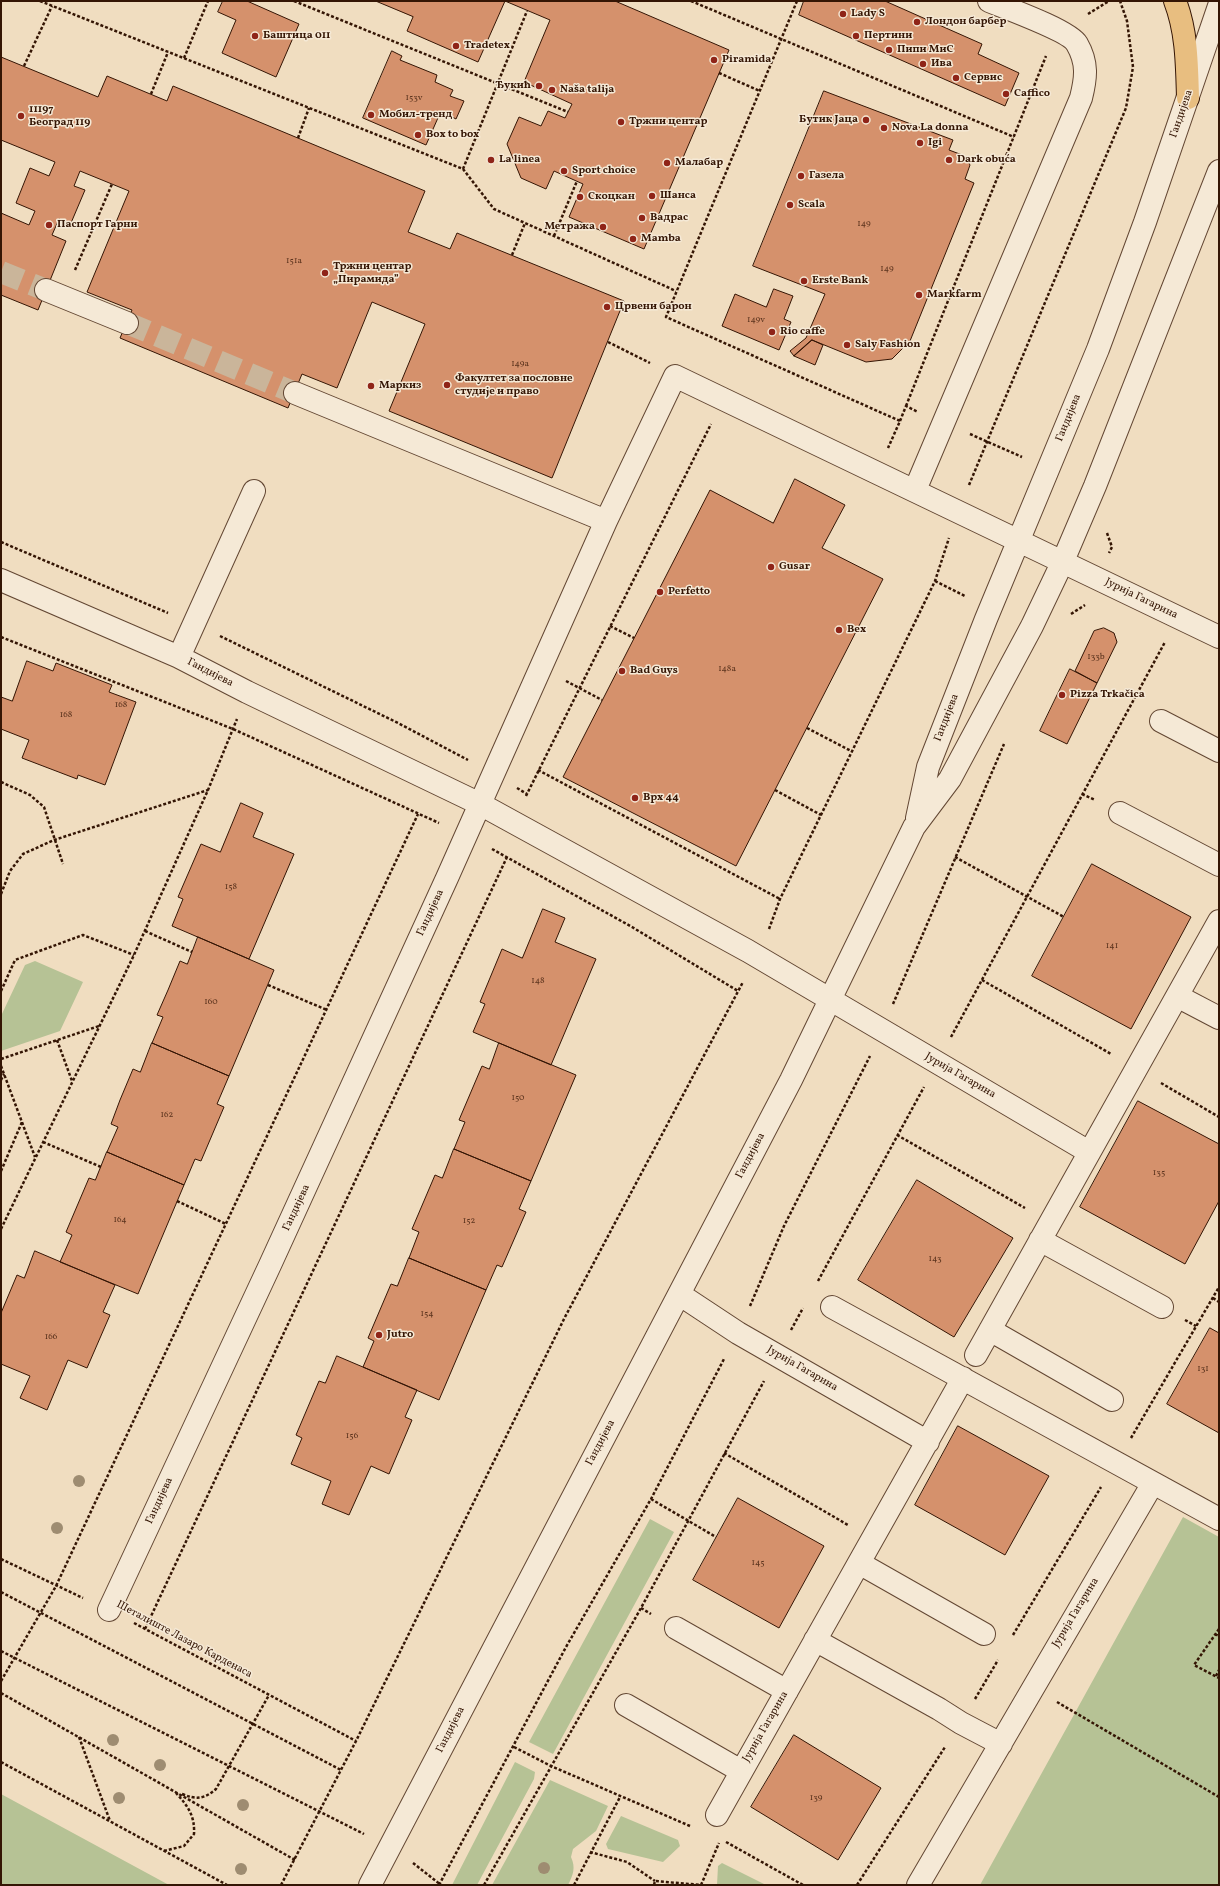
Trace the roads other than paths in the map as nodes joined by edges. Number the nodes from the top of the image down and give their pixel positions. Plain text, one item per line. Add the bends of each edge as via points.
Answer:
1 (989, 1) edge
2 (1175, 1) edge
3 (1219, 6) edge
4 (1188, 98) junction
5 (1219, 170) edge
6 (55, 294) tunnel mouth
7 (126, 323) tunnel mouth
8 (295, 393) tunnel mouth
9 (915, 490) junction
10 (254, 491) dead end
11 (606, 521) junction
12 (1019, 540) junction
13 (1063, 561) junction
14 (1, 580) edge
15 (1219, 637) edge
16 (179, 657) junction
17 (1161, 721) dead end
18 (1219, 751) edge
19 (480, 804) junction
20 (1120, 813) dead end
21 (914, 827) junction
22 (1219, 865) edge
23 (1219, 921) edge
24 (1177, 996) junction
25 (831, 1000) junction
26 (1219, 1018) edge
27 (1089, 1152) junction
28 (1045, 1231) junction
29 (679, 1294) junction
30 (832, 1307) dead end
31 (1162, 1307) dead end
32 (990, 1330) junction
33 (976, 1355) dead end
34 (963, 1378) junction
35 (1112, 1400) dead end
36 (928, 1442) junction
37 (1153, 1483) junction
38 (1219, 1519) edge
39 (859, 1563) junction
40 (109, 1610) road end
41 (676, 1628) dead end
42 (984, 1634) dead end
43 (815, 1640) junction
44 (787, 1691) junction
45 (626, 1705) dead end
46 (1001, 1744) junction
47 (741, 1771) junction
48 (717, 1815) dead end
49 (370, 1885) edge
50 (918, 1885) edge

1 - 9 street via 1057,30 1077,43 1086,76 1081,98
2 - 4 main road via 1187,51
3 - 4 street, Гандијева
4 - 12 street, Гандијева via 1103,334
5 - 13 street, Гандијева
6 - 7 street
8 - 11 street
9 - 11 street, Јурија Гагарина via 675,376
9 - 12 street, Јурија Гагарина
10 - 16 street
11 - 19 street
12 - 13 street, Јурија Гагарина
12 - 21 street, Гандијева via 928,767
13 - 15 street, Јурија Гагарина
13 - 21 street, Гандијева via 1032,626 950,779
14 - 16 street, Гандијева
16 - 19 street, Гандијева
17 - 18 street
19 - 25 street, Гандијева via 748,951
19 - 40 street, Гандијева
20 - 22 street
21 - 25 street, Гандијева
23 - 24 street
24 - 26 street
24 - 27 street
25 - 27 street, Јурија Гагарина
25 - 29 street, Гандијева
27 - 28 street
28 - 31 street
28 - 32 street
29 - 36 street, Јурија Гагарина via 738,1333
29 - 49 street, Гандијева
30 - 34 street
32 - 33 street
32 - 35 street
34 - 36 street, Јурија Гагарина
34 - 37 street
36 - 39 street, Јурија Гагарина
37 - 38 street
37 - 46 street, Јурија Гагарина
39 - 42 street
39 - 43 street, Јурија Гагарина
41 - 44 street
43 - 44 street, Јурија Гагарина
43 - 46 street
44 - 47 street, Јурија Гагарина
45 - 47 street
46 - 50 street, Јурија Гагарина
47 - 48 street, Јурија Гагарина

